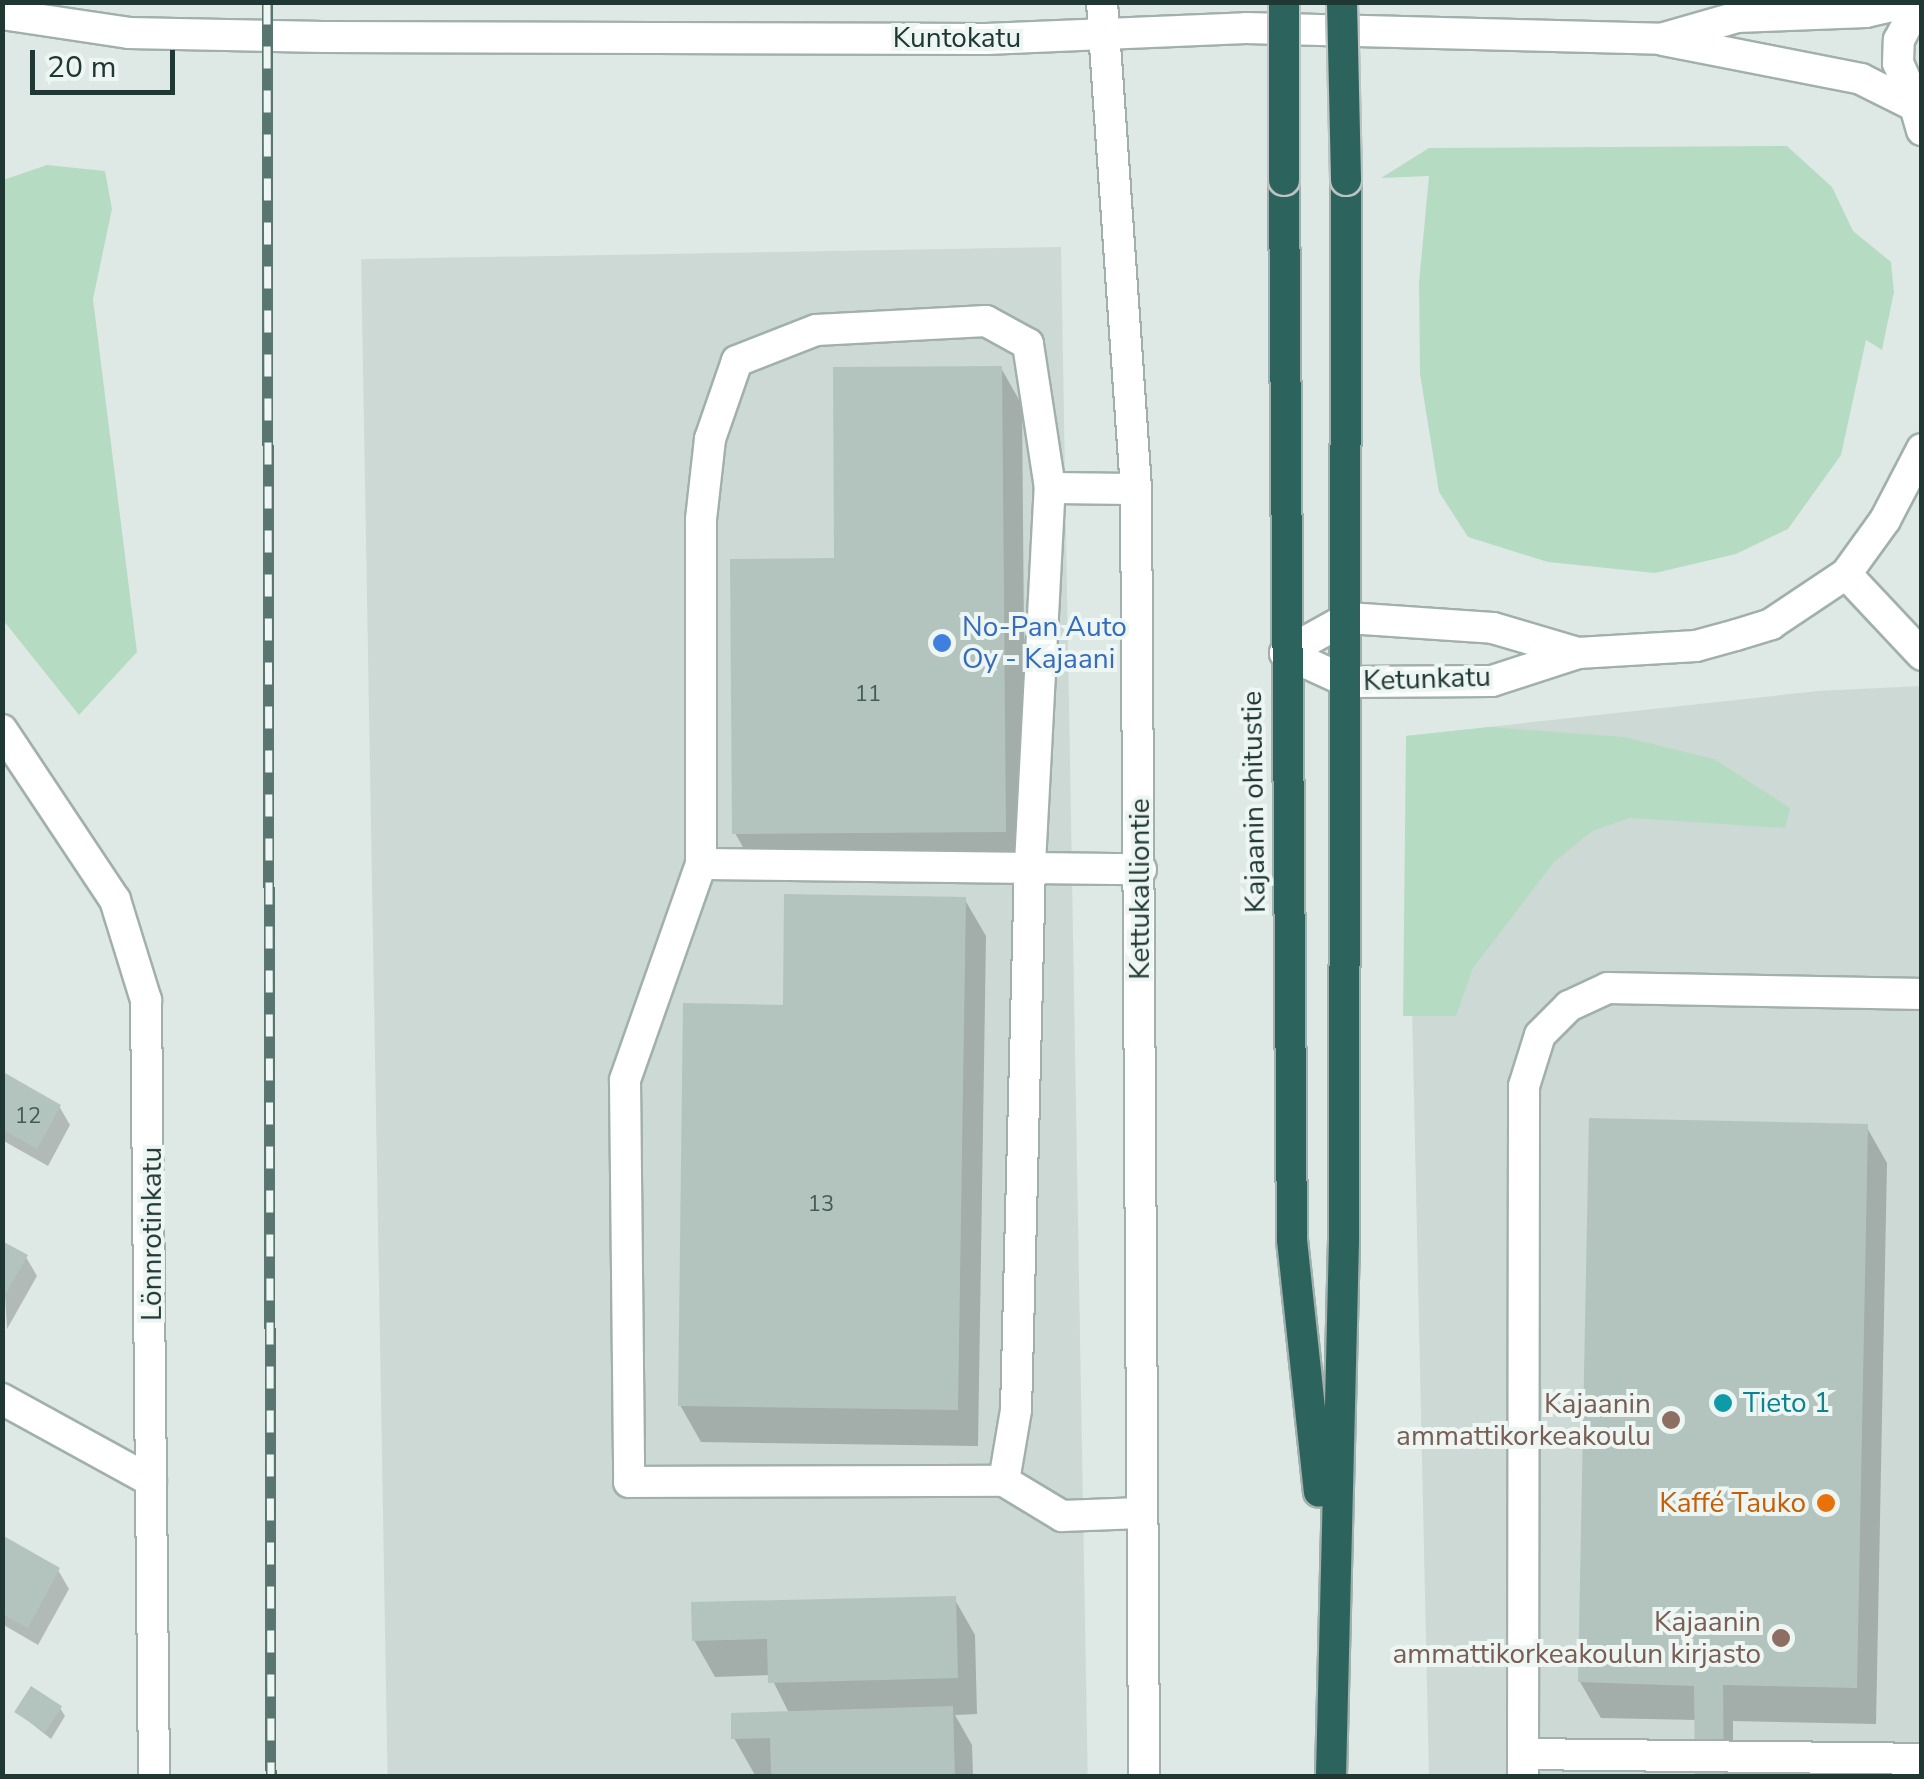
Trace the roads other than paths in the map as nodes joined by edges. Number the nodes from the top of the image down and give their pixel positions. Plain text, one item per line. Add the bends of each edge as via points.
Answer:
1 (1102, 2) edge
2 (1284, 2) edge
3 (1342, 2) edge
4 (1909, 2) edge
5 (1919, 2) edge
6 (2, 14) edge
7 (1103, 37) junction
8 (1660, 39) junction
9 (1919, 116) edge
10 (1922, 449) edge
11 (1050, 488) junction
12 (1136, 489) junction
13 (1846, 574) junction
14 (1348, 618) junction
15 (1285, 652) junction
16 (1578, 653) junction
17 (1922, 655) edge
18 (1348, 682) junction
19 (2, 730) edge
20 (700, 864) junction
21 (1030, 864) junction
22 (1141, 869) junction
23 (1922, 994) edge
24 (2, 1399) edge
25 (151, 1481) junction
26 (1004, 1481) junction
27 (1142, 1514) junction
28 (1331, 1599) junction
29 (1922, 1760) edge
30 (1523, 1765) edge
31 (154, 1776) edge
32 (1144, 1776) edge
33 (1331, 1776) edge

1 - 7 street, Kettukalliontie
2 - 15 highway, Kajaanin ohitustie, bridge
3 - 14 highway, Kajaanin ohitustie, bridge
4 - 8 street, Kuntokatu via 1866,12 1736,17
5 - 9 street via 1898,52 1903,86
6 - 7 street, Kuntokatu via 129,34
7 - 8 street, Kuntokatu via 1246,28
7 - 12 street, Kettukalliontie
8 - 9 street via 1862,79
10 - 13 street, Ketunkatu via 1885,520
11 - 12 street
11 - 20 street via 1028,344 986,321 816,330 737,360 710,439 700,519
11 - 21 street
12 - 22 street, Kettukalliontie
13 - 16 street, Ketunkatu via 1771,624 1736,635 1696,646
13 - 17 street
14 - 15 street
14 - 16 street, Ketunkatu via 1492,628
14 - 18 highway, Kajaanin ohitustie
15 - 18 street, Ketunkatu
15 - 28 highway, Kajaanin ohitustie via 1292,1240
16 - 18 street, Ketunkatu via 1492,680
18 - 28 highway, Kajaanin ohitustie via 1344,1239
19 - 25 street, Lönnrotinkatu via 115,900 146,1000
20 - 21 street
20 - 26 street via 624,1080 628,1482
21 - 22 street
21 - 26 street via 1016,1410
22 - 27 street, Kettukalliontie
23 - 30 street via 1608,988 1568,1006 1540,1035 1524,1086
24 - 25 street
25 - 31 street, Lönnrotinkatu
26 - 27 street via 1062,1516
27 - 32 street, Kettukalliontie
28 - 33 highway, Kajaanin ohitustie
29 - 30 street

